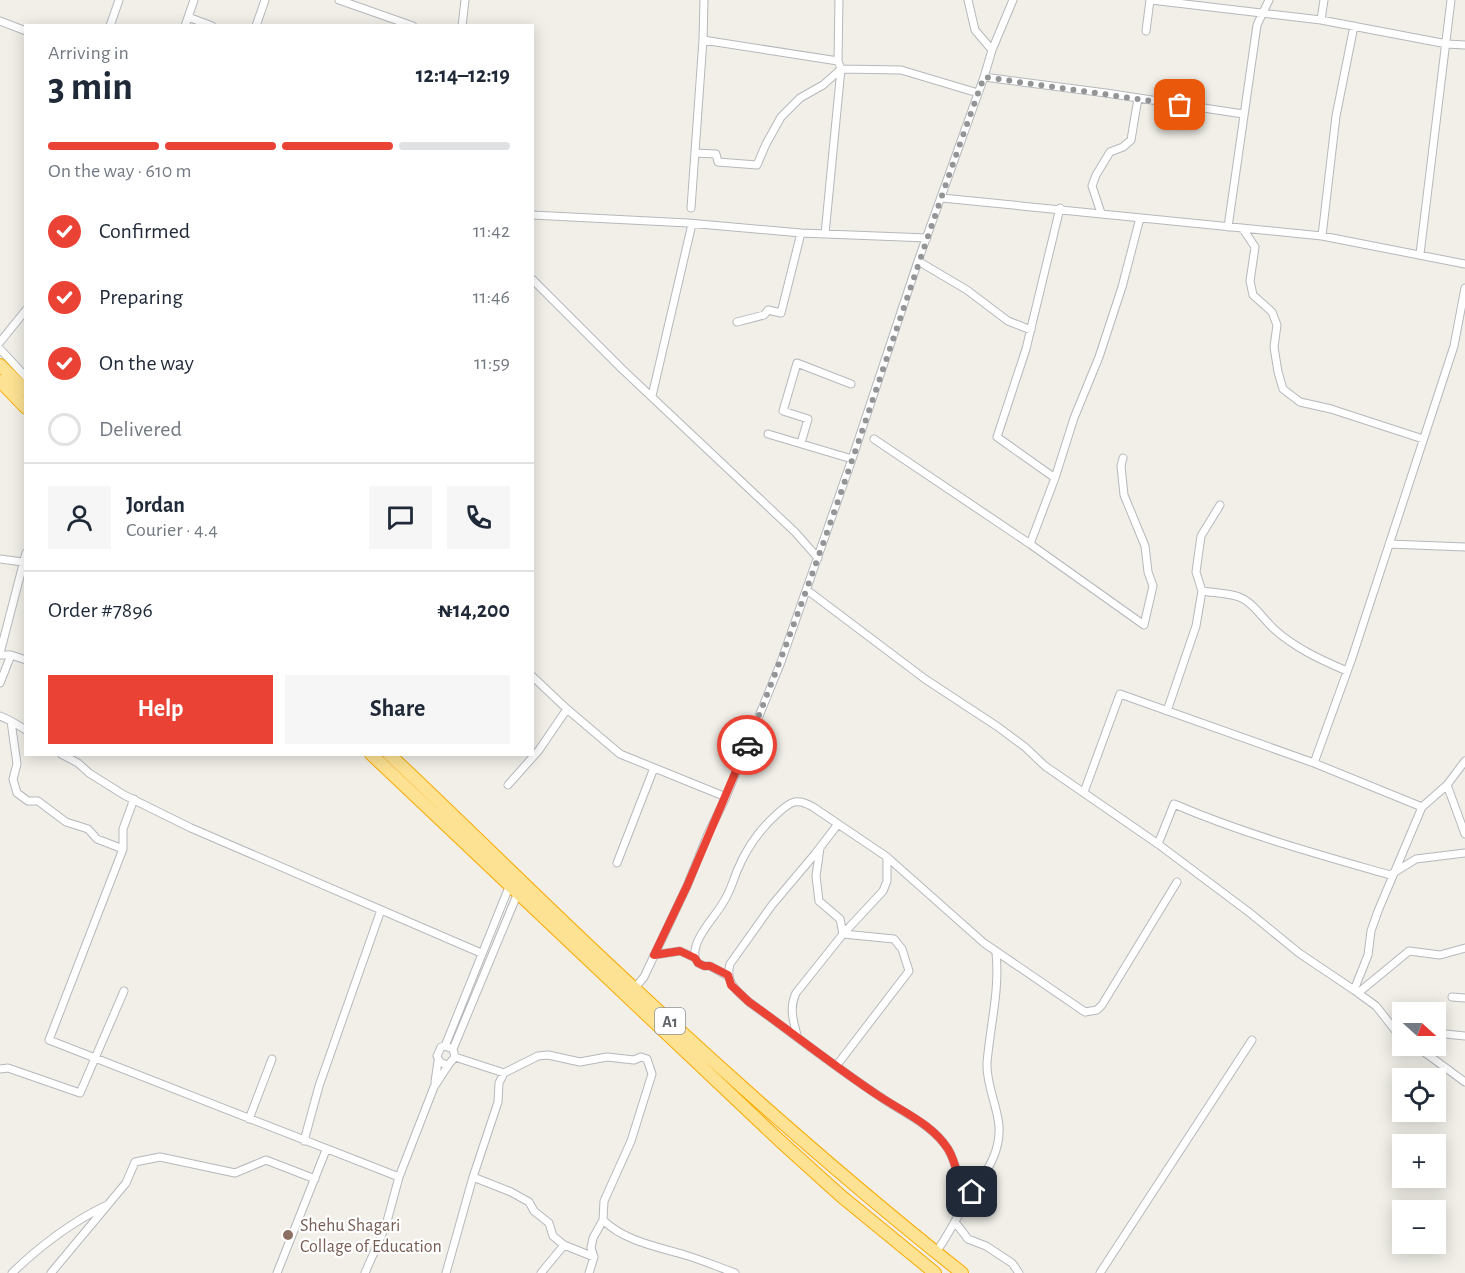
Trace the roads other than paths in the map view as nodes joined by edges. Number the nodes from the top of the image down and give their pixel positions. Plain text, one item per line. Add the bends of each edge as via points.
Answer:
1 (119, 0) edge
2 (194, 0) edge
3 (265, 0) edge
4 (339, 0) edge
5 (465, 0) edge
6 (704, 0) edge
7 (839, 0) edge
8 (968, 0) edge
9 (1013, 0) edge
10 (1151, 0) edge
11 (1269, 0) edge
12 (1324, 0) edge
13 (1451, 0) edge
14 (1183, 2) edge
15 (1262, 15) junction
16 (188, 18) junction
17 (1321, 20) junction
18 (0, 21) edge
19 (111, 24) edge
20 (186, 24) edge
21 (206, 24) edge
22 (257, 24) edge
23 (407, 24) edge
24 (462, 24) edge
25 (1354, 26) junction
26 (24, 30) edge
27 (1146, 31) dead end
28 (703, 40) junction
29 (1447, 44) junction
30 (1465, 45) edge
31 (992, 50) junction
32 (838, 61) junction
33 (841, 69) junction
34 (984, 77) junction
35 (978, 93) junction
36 (1138, 98) junction
37 (1243, 114) junction
38 (695, 153) junction
39 (942, 198) junction
40 (691, 208) dead end
41 (1060, 208) junction
42 (1101, 213) junction
43 (534, 215) edge
44 (1140, 218) junction
45 (692, 224) junction
46 (1228, 227) junction
47 (1243, 229) junction
48 (801, 233) junction
49 (825, 234) junction
50 (1322, 236) junction
51 (927, 238) junction
52 (1420, 254) junction
53 (918, 261) junction
54 (1465, 264) edge
55 (534, 281) edge
56 (1465, 288) edge
57 (24, 312) edge
58 (736, 322) dead end
59 (1031, 330) junction
60 (0, 342) edge
61 (0, 349) edge
62 (0, 365) edge
63 (24, 375) edge
64 (0, 381) edge
65 (851, 384) dead end
66 (24, 389) edge
67 (652, 396) junction
68 (24, 406) edge
69 (768, 434) dead end
70 (874, 439) dead end
71 (1423, 439) junction
72 (801, 443) junction
73 (1123, 458) dead end
74 (852, 459) junction
75 (1055, 478) junction
76 (1220, 504) dead end
77 (1030, 544) junction
78 (1389, 544) junction
79 (1465, 547) edge
80 (818, 558) junction
81 (0, 559) edge
82 (23, 562) joint
83 (807, 590) junction
84 (1202, 591) junction
85 (0, 654) edge
86 (11, 655) junction
87 (24, 659) edge
88 (1347, 671) junction
89 (534, 678) edge
90 (0, 683) edge
91 (567, 709) junction
92 (1167, 711) junction
93 (0, 716) edge
94 (11, 721) junction
95 (24, 729) edge
96 (66, 756) edge
97 (373, 756) edge
98 (391, 756) edge
99 (534, 756) edge
100 (534, 756) edge
101 (1465, 761) edge
102 (1314, 763) junction
103 (654, 768) junction
104 (1461, 772) edge
105 (508, 785) dead end
106 (1447, 785) junction
107 (1084, 792) junction
108 (726, 797) junction
109 (134, 800) junction
110 (1422, 807) junction
111 (838, 824) junction
112 (1465, 834) edge
113 (1158, 844) junction
114 (820, 848) junction
115 (123, 849) junction
116 (1465, 853) edge
117 (887, 857) junction
118 (617, 863) dead end
119 (1395, 871) junction
120 (1177, 882) dead end
121 (513, 891) junction
122 (381, 910) junction
123 (843, 934) junction
124 (1465, 948) edge
125 (996, 952) junction
126 (481, 953) junction
127 (654, 955) junction
128 (695, 958) junction
129 (728, 975) junction
130 (634, 989) junction
131 (124, 991) dead end
132 (1356, 991) junction
133 (1452, 997) dead end
134 (1465, 998) edge
135 (1392, 1022) edge
136 (1446, 1034) edge
137 (797, 1035) junction
138 (1465, 1036) edge
139 (1252, 1040) dead end
140 (445, 1046) junction
141 (453, 1049) junction
142 (1430, 1056) edge
143 (455, 1057) junction
144 (95, 1058) junction
145 (272, 1059) dead end
146 (438, 1060) junction
147 (448, 1064) junction
148 (837, 1065) junction
149 (0, 1069) edge
150 (504, 1073) junction
151 (1465, 1082) edge
152 (434, 1087) junction
153 (249, 1119) junction
154 (304, 1141) junction
155 (326, 1150) junction
156 (399, 1177) junction
157 (473, 1177) junction
158 (315, 1179) junction
159 (966, 1201) junction
160 (107, 1205) junction
161 (603, 1220) junction
162 (955, 1222) junction
163 (564, 1245) junction
164 (936, 1252) junction
165 (594, 1257) junction
166 (12, 1273) edge
167 (51, 1273) edge
168 (277, 1273) edge
169 (365, 1273) edge
170 (446, 1273) edge
171 (541, 1273) edge
172 (589, 1273) edge
173 (735, 1273) edge
174 (935, 1273) edge
175 (962, 1273) edge
176 (1019, 1273) edge
177 (1100, 1273) edge

1 - 19 street
2 - 16 street
3 - 22 street
4 - 23 street
5 - 24 street
6 - 28 street
7 - 32 street
8 - 31 street via 975,30
9 - 31 street
10 - 14 street
10 - 27 street
11 - 15 street
12 - 17 street
13 - 29 street
14 - 15 street
15 - 17 street
15 - 37 street via 1257,25
16 - 20 street
16 - 21 street
17 - 25 street
18 - 26 street
25 - 29 street
25 - 50 street via 1336,116
28 - 32 street
28 - 38 street
29 - 30 street
29 - 52 street
31 - 34 street
32 - 33 street
33 - 35 street via 901,70
33 - 38 street via 781,117 757,165 718,162 716,154
33 - 49 street
34 - 35 street
34 - 36 street
35 - 39 street
36 - 37 street
36 - 42 street via 1131,140 1110,152 1092,186
37 - 46 street
38 - 40 street
39 - 41 street
39 - 51 street
41 - 42 street
41 - 59 street
42 - 44 street
43 - 45 street
44 - 46 street
44 - 75 street via 1122,287
45 - 48 street
45 - 67 street
46 - 47 street
47 - 50 street
47 - 71 street via 1255,247 1250,280 1253,295 1272,312 1277,325 1274,347 1283,389 1300,402
48 - 49 street
48 - 58 street via 781,313 768,309 764,315
49 - 51 street
50 - 52 street
51 - 53 street
52 - 54 street
53 - 59 street via 967,290 1008,321
53 - 74 street
55 - 67 street
56 - 71 street via 1454,346
57 - 60 street
59 - 75 street via 997,437
61 - 63 street
62 - 66 highway
64 - 68 highway
65 - 72 street via 797,363 783,411 808,419
67 - 80 street
69 - 72 street
70 - 77 street
71 - 78 street
72 - 74 street
73 - 77 street via 1124,495 1144,546 1153,586 1144,625
74 - 80 street
75 - 77 street
76 - 84 street via 1201,536 1196,572
78 - 79 street
78 - 88 street
80 - 83 street
81 - 82 street
82 - 85 street
83 - 107 street via 925,680 998,727
83 - 108 street
84 - 88 street via 1240,597 1295,645
84 - 92 street via 1196,626
85 - 86 street
86 - 87 street
86 - 90 street
88 - 102 street
89 - 91 street
91 - 99 street
91 - 103 street via 620,754
92 - 102 street
92 - 107 street via 1120,694
93 - 94 street
94 - 95 street
94 - 115 street via 17,793 28,801 38,801 66,822 88,829 96,839
96 - 109 street
97 - 121 highway, A1
98 - 130 highway, A1
100 - 105 street
101 - 104 street
102 - 110 street
103 - 108 street
103 - 118 street
104 - 106 street
106 - 110 street
106 - 112 street
107 - 113 street
108 - 127 street
109 - 115 street via 123,830
109 - 122 street
110 - 119 street
111 - 114 street
111 - 117 street
111 - 128 street via 804,801 786,806 772,819 748,847 726,899 694,950
113 - 119 street via 1174,804 1290,847 1390,875
113 - 132 street via 1299,953
114 - 123 street via 816,876 819,902 840,919
114 - 129 street via 771,905 730,964
115 - 144 street via 49,1040
116 - 119 street via 1416,859
117 - 123 street via 886,886
117 - 125 street
119 - 132 street via 1371,931
120 - 125 street via 1097,1010 1080,1010
121 - 126 street
121 - 141 street
121 - 174 highway, A1 via 779,1140
122 - 126 street
122 - 154 street via 319,1086
123 - 137 street via 791,1003
123 - 148 street via 894,939 909,971
124 - 132 street via 1440,955 1409,951
125 - 159 street via 996,996 987,1063 999,1124 998,1142 992,1161
126 - 140 street
127 - 128 street via 680,951
127 - 130 street
128 - 129 street via 698,963
129 - 137 street via 731,985 749,1002
130 - 164 highway, A1 via 852,1183
131 - 144 street
132 - 135 street
133 - 134 street
136 - 138 street
137 - 148 street
139 - 177 street
140 - 141 street
140 - 146 street via 438,1051
141 - 143 street
142 - 151 street
143 - 147 street
143 - 150 street
144 - 149 street via 80,1093 8,1068
144 - 153 street
145 - 153 street
146 - 147 street
146 - 152 street
147 - 152 street
148 - 159 street via 937,1136 953,1159
150 - 157 street
150 - 161 street via 548,1055 580,1062 607,1057 647,1059 652,1074 632,1141 604,1202
152 - 156 street
153 - 154 street
154 - 155 street
155 - 156 street
155 - 158 street
156 - 169 street via 387,1225
157 - 163 street via 529,1202
157 - 170 street
158 - 160 street via 266,1160 234,1173 160,1157 135,1162 126,1183
158 - 168 street
159 - 162 street
160 - 166 street via 36,1249
160 - 167 street
161 - 165 street via 593,1239
161 - 173 street via 651,1245
162 - 164 street
162 - 176 street via 968,1239 1012,1263
163 - 165 street
163 - 171 street
164 - 175 highway, A1
165 - 172 street

